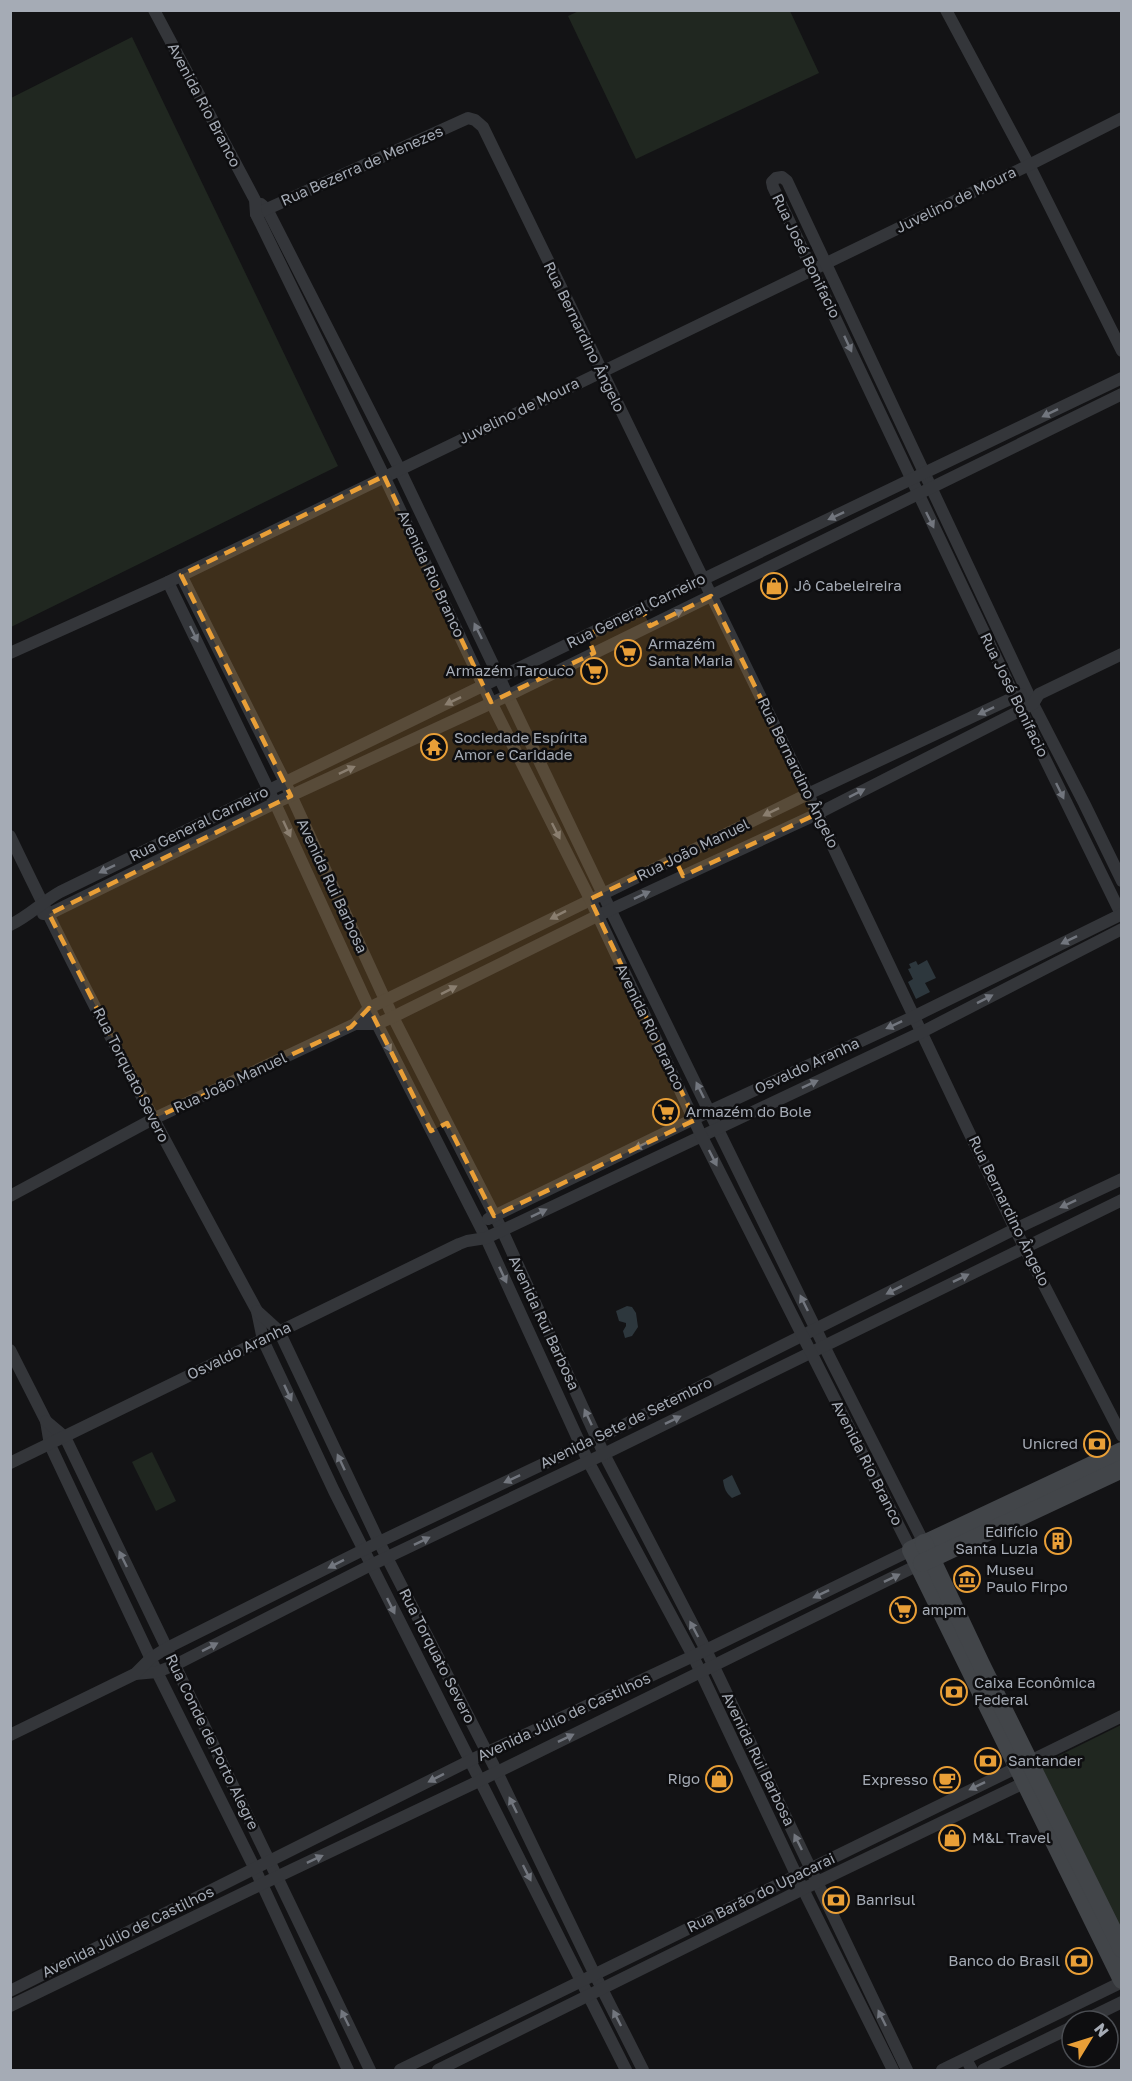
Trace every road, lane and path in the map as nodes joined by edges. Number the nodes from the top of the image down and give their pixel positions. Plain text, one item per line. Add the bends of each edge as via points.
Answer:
1 (154, 10) edge
2 (946, 10) edge
3 (468, 117) joint
4 (1122, 118) edge
5 (1029, 165) junction
6 (262, 211) junction
7 (818, 266) junction
8 (1122, 351) edge
9 (601, 372) junction
10 (351, 374) junction
11 (1122, 378) edge
12 (338, 381) junction
13 (1122, 394) edge
14 (1075, 401) junction
15 (1079, 414) junction
16 (1017, 428) junction
17 (1022, 442) junction
18 (964, 454) junction
19 (399, 468) junction
20 (969, 468) junction
21 (924, 474) junction
22 (384, 476) junction
23 (911, 480) junction
24 (931, 487) junction
25 (917, 493) junction
26 (858, 505) junction
27 (864, 520) junction
28 (809, 529) junction
29 (815, 544) junction
30 (751, 556) junction
31 (756, 573) junction
32 (181, 575) junction
33 (703, 579) junction
34 (168, 582) junction
35 (456, 585) junction
36 (439, 592) junction
37 (711, 596) junction
38 (642, 609) junction
39 (650, 626) junction
40 (587, 635) junction
41 (10, 653) edge
42 (594, 653) junction
43 (1122, 654) edge
44 (538, 659) junction
45 (547, 676) junction
46 (500, 677) junction
47 (232, 678) junction
48 (218, 684) junction
49 (484, 686) junction
50 (509, 695) junction
51 (1033, 697) junction
52 (1015, 698) junction
53 (491, 702) junction
54 (1021, 710) junction
55 (386, 733) junction
56 (912, 746) junction
57 (393, 748) junction
58 (919, 762) junction
59 (285, 782) junction
60 (269, 790) junction
61 (808, 794) junction
62 (556, 795) junction
63 (291, 796) junction
64 (541, 802) junction
65 (275, 803) junction
66 (1084, 803) junction
67 (1070, 810) junction
68 (817, 814) junction
69 (10, 836) edge
70 (675, 859) junction
71 (683, 876) junction
72 (1122, 881) edge
73 (603, 893) junction
74 (337, 897) junction
75 (590, 899) junction
76 (42, 902) junction
77 (321, 904) junction
78 (610, 909) junction
79 (49, 914) junction
80 (1121, 914) edge
81 (597, 916) junction
82 (27, 917) junction
83 (10, 925) edge
84 (1122, 929) edge
85 (510, 939) junction
86 (518, 956) junction
87 (384, 1000) junction
88 (369, 1008) junction
89 (661, 1011) junction
90 (915, 1016) junction
91 (393, 1017) junction
92 (646, 1017) junction
93 (355, 1024) junction
94 (376, 1024) junction
95 (922, 1032) junction
96 (710, 1111) junction
97 (153, 1119) junction
98 (694, 1120) junction
99 (447, 1123) junction
100 (718, 1127) junction
101 (431, 1131) junction
102 (701, 1135) junction
103 (1122, 1179) edge
104 (10, 1196) edge
105 (1122, 1200) edge
106 (494, 1216) junction
107 (479, 1224) junction
108 (1016, 1229) junction
109 (502, 1230) junction
110 (486, 1238) junction
111 (467, 1240) junction
112 (1025, 1247) junction
113 (783, 1260) junction
114 (768, 1267) junction
115 (257, 1311) junction
116 (817, 1329) junction
117 (279, 1331) junction
118 (803, 1335) junction
119 (263, 1340) junction
120 (824, 1345) junction
121 (10, 1350) edge
122 (810, 1352) junction
123 (574, 1386) junction
124 (558, 1394) junction
125 (46, 1421) junction
126 (1122, 1436) edge
127 (65, 1437) junction
128 (597, 1438) junction
129 (50, 1445) junction
130 (581, 1446) junction
131 (1122, 1451) edge
132 (604, 1454) junction
133 (588, 1461) junction
134 (10, 1463) edge
135 (1122, 1469) edge
136 (1076, 1481) junction
137 (351, 1483) junction
138 (334, 1491) junction
139 (379, 1542) junction
140 (363, 1550) junction
141 (921, 1554) junction
142 (387, 1558) junction
143 (371, 1565) junction
144 (313, 1575) junction
145 (856, 1577) junction
146 (320, 1591) junction
147 (863, 1592) junction
148 (140, 1593) junction
149 (123, 1600) junction
150 (679, 1600) junction
151 (666, 1607) junction
152 (756, 1626) junction
153 (764, 1640) junction
154 (167, 1648) junction
155 (706, 1650) junction
156 (693, 1656) junction
157 (438, 1657) junction
158 (151, 1658) junction
159 (175, 1665) junction
160 (713, 1665) junction
161 (421, 1666) junction
162 (157, 1672) junction
163 (700, 1672) junction
164 (135, 1674) junction
165 (1122, 1716) edge
166 (10, 1735) edge
167 (487, 1754) junction
168 (471, 1760) junction
169 (224, 1766) junction
170 (763, 1769) junction
171 (206, 1771) junction
172 (1028, 1771) junction
173 (497, 1772) junction
174 (750, 1775) junction
175 (481, 1780) junction
176 (524, 1828) junction
177 (508, 1835) junction
178 (270, 1862) junction
179 (810, 1868) junction
180 (255, 1869) junction
181 (797, 1874) junction
182 (277, 1877) junction
183 (817, 1883) junction
184 (262, 1884) junction
185 (1082, 1885) junction
186 (803, 1889) junction
187 (746, 1899) junction
188 (753, 1914) junction
189 (703, 1921) junction
190 (121, 1936) junction
191 (710, 1936) junction
192 (128, 1949) junction
193 (1122, 1949) edge
194 (595, 1975) junction
195 (1122, 1981) edge
196 (328, 1982) junction
197 (581, 1982) junction
198 (311, 1990) junction
199 (602, 1990) junction
200 (10, 1991) edge
201 (589, 1996) junction
202 (1122, 2002) edge
203 (10, 2006) edge
204 (1074, 2006) junction
205 (1076, 2009) edge
206 (1107, 2009) edge
207 (483, 2030) junction
208 (1060, 2033) edge
209 (491, 2044) junction
210 (966, 2059) junction
211 (348, 2070) edge
212 (370, 2070) edge
213 (400, 2070) edge
214 (438, 2070) edge
215 (626, 2070) edge
216 (642, 2070) edge
217 (893, 2070) edge
218 (907, 2070) edge
219 (942, 2070) edge
220 (972, 2070) edge
221 (983, 2070) edge

1 - 6 street, Avenida Rio Branco
2 - 5 street
3 - 6 street, Rua Bezerra de Menezes
3 - 9 street, Rua Bernardino Ângelo via 483,127
4 - 5 street, Juvelino de Moura
5 - 7 street, Juvelino de Moura
5 - 8 street
6 - 10 street, Avenida Rio Branco
6 - 12 street, Avenida Rio Branco
7 - 7 street, Rua José Bonifacio via 787,181 776,178 773,187
7 - 9 street, Juvelino de Moura
7 - 21 street, Rua José Bonifacio
7 -> 23 street, Rua José Bonifacio
9 - 19 street, Juvelino de Moura
9 - 33 street, Rua Bernardino Ângelo
10 - 12 street
10 - 19 street, Avenida Rio Branco
11 - 14 street, Rua General Carneiro
12 - 22 street, Avenida Rio Branco
13 - 15 street, Rua General Carneiro
14 - 15 street
14 -> 16 street, Rua General Carneiro
15 - 17 street, Rua General Carneiro
16 - 17 street
16 - 18 street, Rua General Carneiro
17 - 20 street, Rua General Carneiro
18 - 20 street
18 - 21 street, Rua General Carneiro
19 - 22 street, Juvelino de Moura
19 - 35 street, Avenida Rio Branco
20 - 24 street, Rua General Carneiro
21 - 23 street, Rua General Carneiro
21 - 24 street, Rua José Bonifacio
22 - 32 street, Juvelino de Moura
22 - 36 street, Avenida Rio Branco
23 - 25 street, Rua José Bonifacio
23 - 26 street, Rua General Carneiro
24 - 25 street, Rua General Carneiro
24 - 51 street, Rua José Bonifacio
25 - 27 street, Rua General Carneiro
25 -> 52 street, Rua José Bonifacio
26 - 27 street
26 -> 28 street, Rua General Carneiro
27 - 29 street, Rua General Carneiro
28 - 29 street
28 - 30 street, Rua General Carneiro
29 - 31 street, Rua General Carneiro
30 - 31 street
30 - 33 street, Rua General Carneiro
31 - 37 street, Rua General Carneiro
32 - 34 street, Juvelino de Moura
32 - 47 street, Avenida Rui Barbosa
33 - 37 street, Rua Bernardino Ângelo
33 - 38 street, Rua General Carneiro
34 - 41 street, Juvelino de Moura
34 -> 48 street, Avenida Rui Barbosa
35 - 36 street
46 -> 35 street, Avenida Rio Branco
36 - 49 street, Avenida Rio Branco
39 -> 37 street, Rua General Carneiro
37 - 61 street, Rua Bernardino Ângelo
38 - 39 street
38 - 40 street, Rua General Carneiro
39 - 42 street, Rua General Carneiro
40 - 42 street
40 - 44 street, Rua General Carneiro
42 - 45 street, Rua General Carneiro
43 - 51 street, Rua João Manuel
44 - 45 street
44 - 46 street, Rua General Carneiro
45 - 50 street, Rua General Carneiro
46 - 49 street, Rua General Carneiro
46 - 50 street, Avenida Rio Branco
47 - 48 street
47 - 59 street, Avenida Rui Barbosa
48 - 60 street, Avenida Rui Barbosa
49 - 53 street, Avenida Rio Branco
49 -> 55 street, Rua General Carneiro
50 - 53 street, Rua General Carneiro
50 - 62 street, Avenida Rio Branco
51 - 52 street, Rua João Manuel
51 - 54 street, Rua João Manuel
51 - 66 street, Rua José Bonifacio
52 - 54 street, Rua José Bonifacio
52 -> 56 street, Rua João Manuel
53 - 57 street, Rua General Carneiro
53 - 64 street, Avenida Rio Branco
54 - 58 street, Rua João Manuel
54 -> 67 street, Rua José Bonifacio
55 - 57 street
55 - 59 street, Rua General Carneiro
56 - 58 street
56 - 61 street, Rua João Manuel
63 -> 57 street, Rua General Carneiro
68 -> 58 street, Rua João Manuel
59 - 60 street, Rua General Carneiro
59 - 63 street, Avenida Rui Barbosa
60 - 65 street, Avenida Rui Barbosa
60 -> 76 street, Rua General Carneiro
61 - 68 street, Rua Bernardino Ângelo
61 -> 70 street, Rua João Manuel
62 - 64 street
62 - 73 street, Avenida Rio Branco
63 - 65 street, Rua General Carneiro
63 - 74 street, Avenida Rui Barbosa
64 -> 75 street, Avenida Rio Branco
65 -> 77 street, Avenida Rui Barbosa
65 - 79 street, Rua General Carneiro
66 - 67 street
66 - 72 street, Rua José Bonifacio
67 - 80 street, Rua José Bonifacio
68 - 71 street, Rua João Manuel
68 - 90 street, Rua Bernardino Ângelo
69 - 76 street, Rua Torquato Severo
70 - 71 street
70 - 73 street, Rua João Manuel
78 -> 71 street, Rua João Manuel
73 - 75 street, Rua João Manuel
73 - 78 street, Avenida Rio Branco
74 - 77 street
74 - 87 street, Avenida Rui Barbosa
75 - 81 street, Avenida Rio Branco
75 -> 85 street, Rua João Manuel
76 - 79 street, Rua Torquato Severo
76 - 82 street, Rua General Carneiro
77 - 88 street, Avenida Rui Barbosa
78 - 81 street, Rua João Manuel
78 - 89 street, Avenida Rio Branco
79 - 82 street, Rua General Carneiro
79 - 97 street, Rua Torquato Severo
80 -> 90 street, Osvaldo Aranha
81 - 86 street, Rua João Manuel
81 - 92 street, Avenida Rio Branco
82 - 83 street, Rua General Carneiro
95 -> 84 street, Osvaldo Aranha
85 - 86 street
85 - 87 street, Rua João Manuel
91 -> 86 street, Rua João Manuel
87 - 88 street, Rua João Manuel
87 - 91 street, Avenida Rui Barbosa
88 - 93 street, Rua João Manuel
88 - 94 street, Avenida Rui Barbosa
89 - 92 street
96 -> 89 street, Avenida Rio Branco
90 - 95 street, Rua Bernardino Ângelo
90 -> 96 street, Osvaldo Aranha
91 - 94 street, Rua João Manuel
91 - 99 street, Avenida Rui Barbosa
92 - 98 street, Avenida Rio Branco
93 - 94 street, Rua João Manuel
93 - 97 street, Rua João Manuel
94 -> 101 street, Avenida Rui Barbosa
100 -> 95 street, Osvaldo Aranha
95 - 108 street, Rua Bernardino Ângelo
96 - 98 street, Osvaldo Aranha
96 - 100 street, Avenida Rio Branco
97 - 104 street, Rua João Manuel
97 - 115 street, Rua Torquato Severo
98 - 102 street, Avenida Rio Branco
98 -> 106 street, Osvaldo Aranha
99 - 101 street
99 - 106 street, Avenida Rui Barbosa
100 - 102 street, Osvaldo Aranha
100 - 113 street, Avenida Rio Branco
101 - 107 street, Avenida Rui Barbosa
109 -> 102 street, Osvaldo Aranha
102 -> 114 street, Avenida Rio Branco
103 -> 108 street, Avenida Sete de Setembro
105 - 112 street, Avenida Sete de Setembro
106 - 107 street, Osvaldo Aranha
106 - 109 street, Avenida Rui Barbosa
107 - 110 street, Avenida Rui Barbosa
107 - 111 street, Osvaldo Aranha
108 - 112 street, Rua Bernardino Ângelo
108 -> 116 street, Avenida Sete de Setembro
109 - 110 street, Osvaldo Aranha
109 - 123 street, Avenida Rui Barbosa
110 - 111 street, Osvaldo Aranha
110 -> 124 street, Avenida Rui Barbosa
111 - 117 street, Osvaldo Aranha
120 -> 112 street, Avenida Sete de Setembro
112 - 126 street, Rua Bernardino Ângelo
113 - 114 street
116 -> 113 street, Avenida Rio Branco
114 - 118 street, Avenida Rio Branco
115 - 117 street, Rua Torquato Severo
115 - 119 street, Rua Torquato Severo
116 - 118 street, Avenida Sete de Setembro
116 - 120 street, Avenida Rio Branco
117 - 119 street, Osvaldo Aranha
137 -> 117 street, Rua Torquato Severo
118 - 122 street, Avenida Rio Branco
118 - 128 street, Avenida Sete de Setembro
119 - 127 street, Osvaldo Aranha
119 -> 138 street, Rua Torquato Severo
120 - 122 street, Avenida Sete de Setembro
120 - 141 street, Avenida Rio Branco
121 - 125 street, Rua Conde de Porto Alegre
132 -> 122 street, Avenida Sete de Setembro
122 - 141 street, Avenida Rio Branco
123 - 124 street
128 -> 123 street, Avenida Rui Barbosa
124 - 130 street, Avenida Rui Barbosa
125 - 127 street, Rua Conde de Porto Alegre
125 - 129 street, Rua Conde de Porto Alegre
127 - 129 street, Osvaldo Aranha
148 -> 127 street, Rua Conde de Porto Alegre
128 - 130 street, Avenida Sete de Setembro
128 - 132 street, Avenida Rui Barbosa
129 - 134 street, Osvaldo Aranha
129 - 149 street, Rua Conde de Porto Alegre
130 - 133 street, Avenida Rui Barbosa
130 -> 139 street, Avenida Sete de Setembro
131 - 136 street, Avenida Júlio de Castilhos
132 - 133 street, Avenida Sete de Setembro
132 - 150 street, Avenida Rui Barbosa
142 -> 133 street, Avenida Sete de Setembro
133 - 151 street, Avenida Rui Barbosa
135 - 136 street, Avenida Júlio de Castilhos
136 - 141 street, Avenida Júlio de Castilhos
137 - 138 street
137 - 139 street, Rua Torquato Severo
138 - 140 street, Rua Torquato Severo
139 - 140 street, Avenida Sete de Setembro
139 - 142 street, Rua Torquato Severo
140 - 143 street, Rua Torquato Severo
140 -> 144 street, Avenida Sete de Setembro
141 - 145 street, Avenida Júlio de Castilhos
147 -> 141 street, Avenida Júlio de Castilhos
141 - 172 street, Avenida Rio Branco
142 - 143 street, Avenida Sete de Setembro
142 - 157 street, Rua Torquato Severo
143 - 146 street, Avenida Sete de Setembro
143 -> 161 street, Rua Torquato Severo
144 - 146 street
144 - 154 street, Avenida Sete de Setembro
145 - 147 street
145 -> 152 street, Avenida Júlio de Castilhos
159 -> 146 street, Avenida Sete de Setembro
147 - 153 street, Avenida Júlio de Castilhos
148 - 149 street
148 - 154 street, Rua Conde de Porto Alegre
149 - 158 street, Rua Conde de Porto Alegre
150 - 151 street
155 -> 150 street, Avenida Rui Barbosa
151 - 156 street, Avenida Rui Barbosa
152 - 153 street
152 - 155 street, Avenida Júlio de Castilhos
153 - 160 street, Avenida Júlio de Castilhos
154 - 158 street, Avenida Sete de Setembro
154 - 159 street, Rua Conde de Porto Alegre
155 - 156 street, Avenida Júlio de Castilhos
155 - 160 street, Avenida Rui Barbosa
156 - 163 street, Avenida Rui Barbosa
156 - 167 street, Avenida Júlio de Castilhos
157 - 161 street
157 - 167 street, Rua Torquato Severo
158 - 162 street, Rua Conde de Porto Alegre
158 - 164 street, Avenida Sete de Setembro
159 - 162 street, Avenida Sete de Setembro
159 - 169 street, Rua Conde de Porto Alegre
160 - 163 street, Avenida Júlio de Castilhos
160 - 170 street, Avenida Rui Barbosa
161 - 168 street, Rua Torquato Severo
162 - 164 street, Avenida Sete de Setembro
162 - 171 street, Rua Conde de Porto Alegre
173 -> 163 street, Avenida Júlio de Castilhos
163 - 174 street, Avenida Rui Barbosa
164 - 166 street, Avenida Sete de Setembro
165 - 172 street, Rua Barão do Upacarai
167 - 168 street, Avenida Júlio de Castilhos
167 - 173 street, Rua Torquato Severo
168 - 175 street, Rua Torquato Severo
168 -> 178 street, Avenida Júlio de Castilhos
169 - 171 street
169 - 178 street, Rua Conde de Porto Alegre
170 - 174 street
179 -> 170 street, Avenida Rui Barbosa
171 - 180 street, Rua Conde de Porto Alegre
172 -> 179 street, Rua Barão do Upacarai
172 - 183 street, Rua Barão do Upacarai
172 - 185 street, Avenida Rio Branco
173 - 175 street, Avenida Júlio de Castilhos
176 -> 173 street, Rua Torquato Severo
174 - 181 street, Avenida Rui Barbosa
175 - 177 street, Rua Torquato Severo
182 -> 175 street, Avenida Júlio de Castilhos
176 - 177 street
176 - 194 street, Rua Torquato Severo
177 -> 197 street, Rua Torquato Severo
178 - 180 street, Avenida Júlio de Castilhos
178 - 182 street, Rua Conde de Porto Alegre
179 - 181 street, Rua Barão do Upacarai
179 - 183 street, Avenida Rui Barbosa
180 - 184 street, Rua Conde de Porto Alegre
180 - 190 street, Avenida Júlio de Castilhos
181 - 186 street, Avenida Rui Barbosa
181 - 187 street, Rua Barão do Upacarai
182 - 184 street, Avenida Júlio de Castilhos
182 - 196 street, Rua Conde de Porto Alegre
183 - 186 street, Rua Barão do Upacarai
218 -> 183 street, Avenida Rui Barbosa
184 - 192 street, Avenida Júlio de Castilhos
184 - 198 street, Rua Conde de Porto Alegre
185 - 193 street, Avenida Rio Branco
185 - 195 street, Avenida Rio Branco
186 - 188 street, Rua Barão do Upacarai
186 - 217 street, Avenida Rui Barbosa
187 - 188 street
187 - 189 street, Rua Barão do Upacarai
188 - 191 street, Rua Barão do Upacarai
189 - 191 street
189 - 194 street, Rua Barão do Upacarai
190 - 192 street
190 - 200 street, Avenida Júlio de Castilhos
191 - 199 street, Rua Barão do Upacarai
192 - 203 street, Avenida Júlio de Castilhos
194 - 197 street, Rua Barão do Upacarai
194 - 199 street, Rua Torquato Severo
195 - 204 street
196 - 198 street
212 -> 196 street, Rua Conde de Porto Alegre
197 - 201 street, Rua Torquato Severo
197 - 207 street, Rua Barão do Upacarai
198 - 211 street, Rua Conde de Porto Alegre
199 - 201 street, Rua Barão do Upacarai
216 -> 199 street, Rua Torquato Severo
201 - 209 street, Rua Barão do Upacarai
201 - 215 street, Rua Torquato Severo
202 - 206 street
204 - 205 street
204 - 210 street
207 - 209 street
207 - 213 street, Rua Barão do Upacarai
208 - 221 street
209 - 214 street, Rua Barão do Upacarai
210 - 219 street
210 - 220 street

